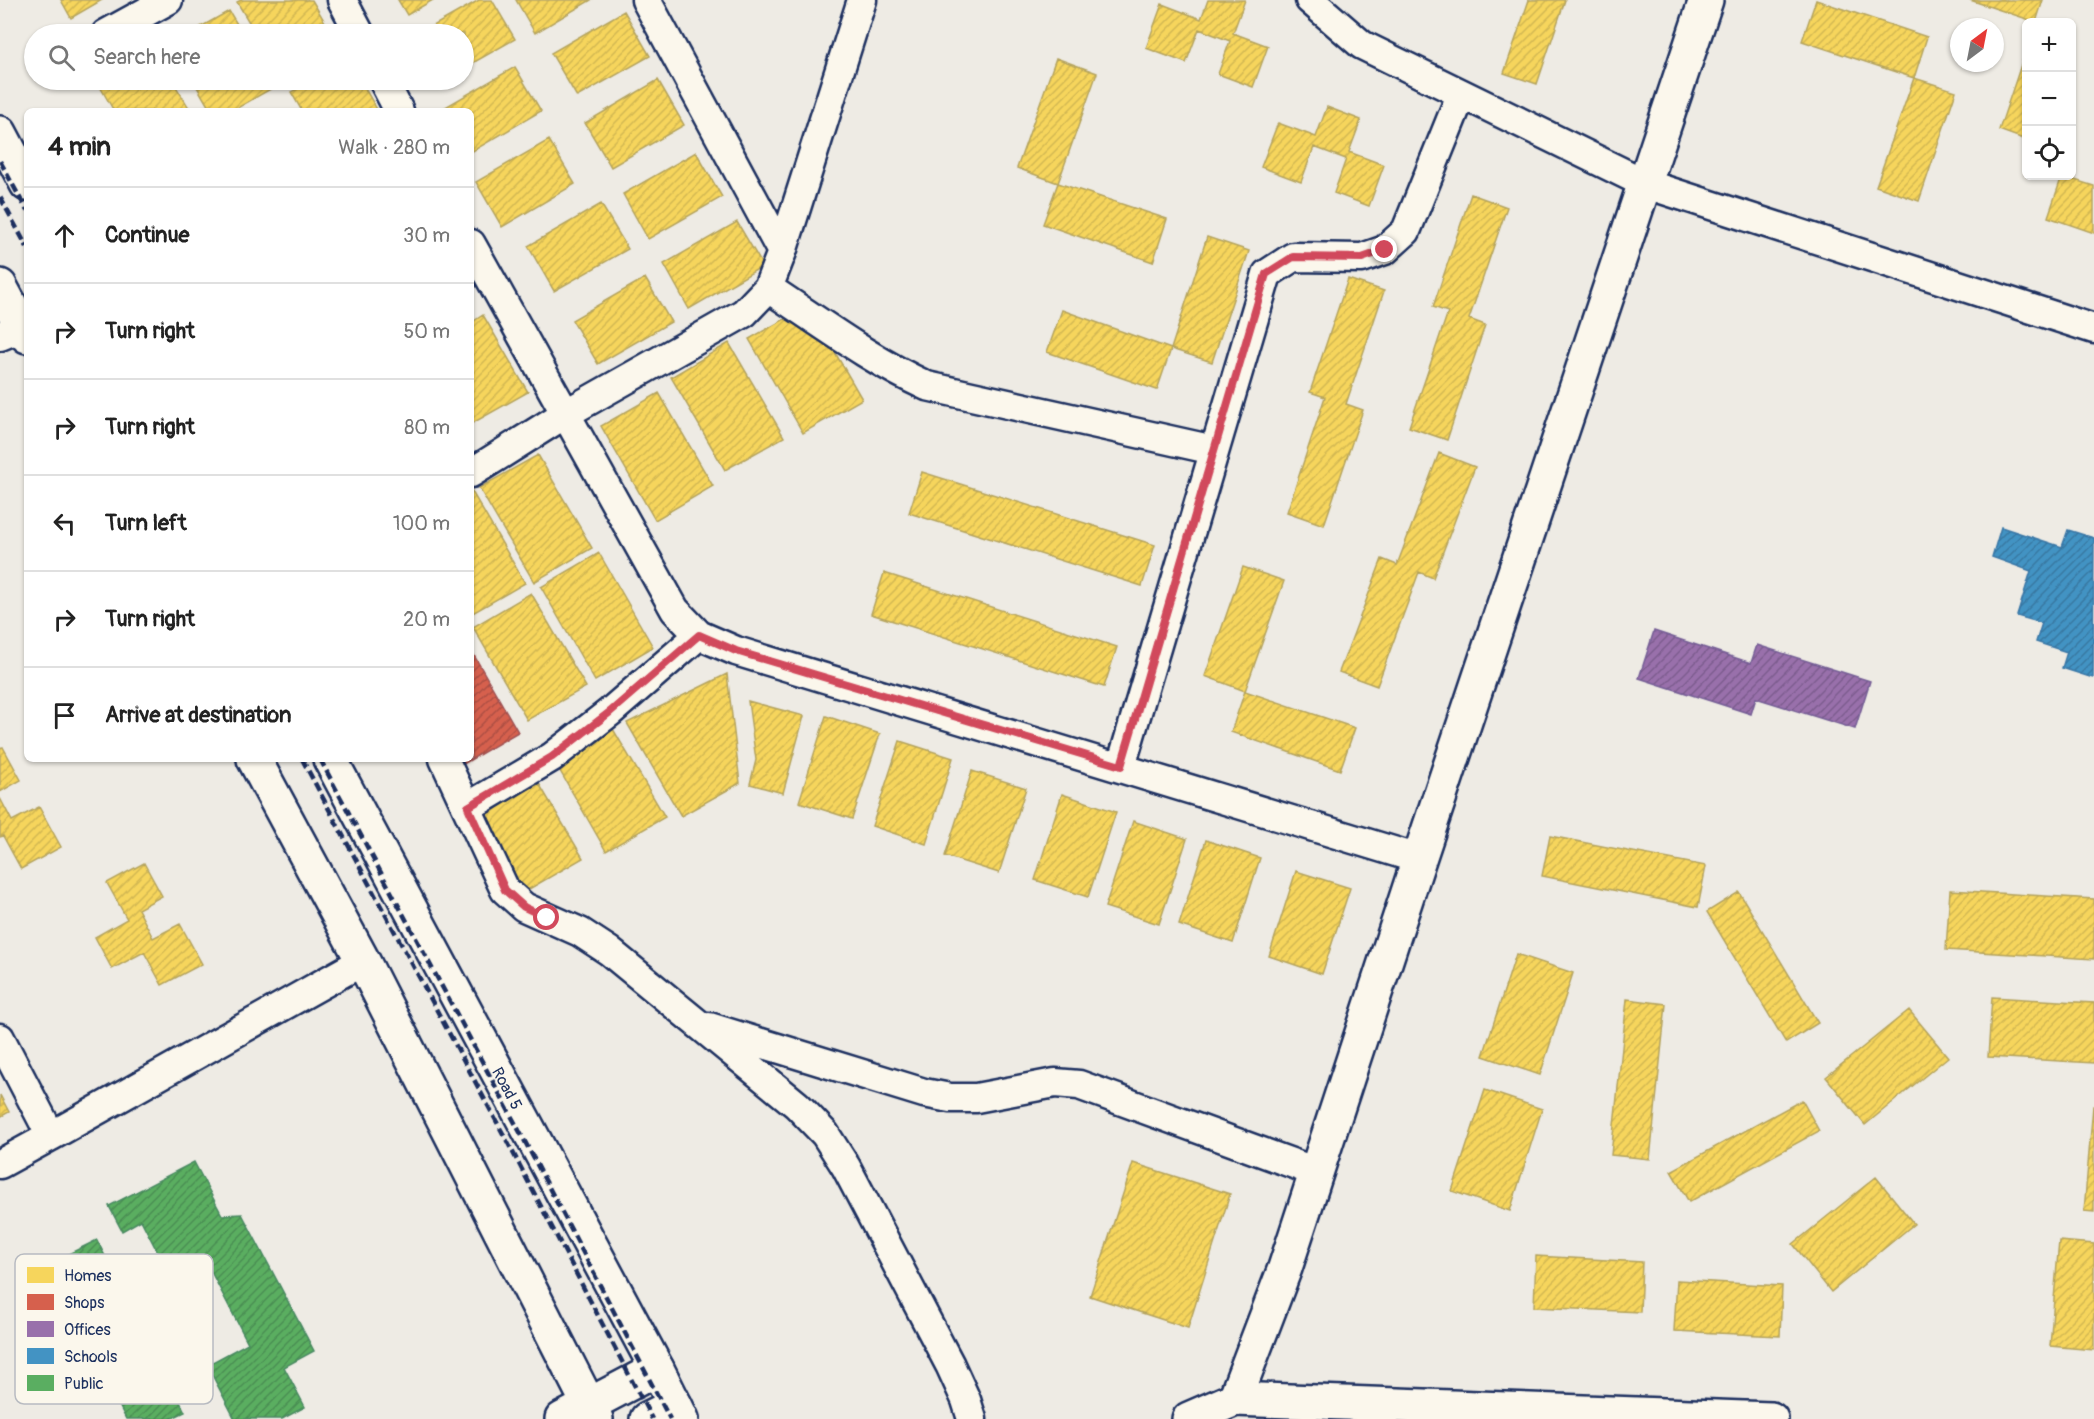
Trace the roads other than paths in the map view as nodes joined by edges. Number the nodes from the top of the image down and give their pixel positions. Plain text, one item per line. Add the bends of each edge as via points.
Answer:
1 (168, 0) edge
2 (342, 0) edge
3 (646, 0) edge
4 (862, 0) edge
5 (1310, 0) edge
6 (1706, 0) edge
7 (124, 24) edge
8 (355, 24) edge
9 (388, 90) edge
10 (1461, 95) junction
11 (397, 108) edge
12 (0, 133) edge
13 (24, 178) edge
14 (1646, 184) junction
15 (474, 249) edge
16 (782, 252) junction
17 (0, 286) edge
18 (768, 288) junction
19 (2094, 329) edge
20 (16, 333) edge
21 (566, 414) junction
22 (1214, 450) junction
23 (474, 471) edge
24 (699, 635) junction
25 (256, 762) edge
26 (332, 762) edge
27 (446, 762) edge
28 (1121, 766) junction
29 (468, 807) junction
30 (1419, 859) junction
31 (363, 962) junction
32 (696, 1023) junction
33 (0, 1038) edge
34 (51, 1136) junction
35 (0, 1164) edge
36 (1316, 1172) junction
37 (657, 1370) junction
38 (1235, 1400) junction
39 (583, 1414) edge
40 (668, 1414) edge
41 (1593, 1416) edge
42 (972, 1419) edge
43 (1189, 1419) edge
44 (1771, 1419) edge

1 - 7 street
2 - 8 street
3 - 16 street
4 - 16 street
5 - 10 street via 1362,45
6 - 14 street
9 - 11 street
10 - 14 street
10 - 22 street via 1406,231 1385,250 1362,258 1293,257 1266,274
12 - 13 street
14 - 19 street
14 - 30 street
15 - 21 street
16 - 18 street
17 - 20 street
18 - 21 street via 744,313
18 - 22 street via 875,358 927,386
21 - 23 street
21 - 24 street via 675,610
22 - 28 street
24 - 28 street via 736,651
24 - 29 street via 552,757
25 - 31 street
26 - 37 street, Road 5
27 - 29 street
28 - 30 street
29 - 32 street via 505,890 524,907 580,932 609,951
30 - 36 street
31 - 34 street
31 - 39 street
32 - 36 street via 941,1096 976,1098 1055,1083 1079,1085
32 - 42 street via 797,1105 825,1134 950,1365
33 - 34 street
34 - 35 street
36 - 38 street
37 - 39 street
37 - 40 street, Road 5
38 - 41 street
38 - 43 street
41 - 44 street

